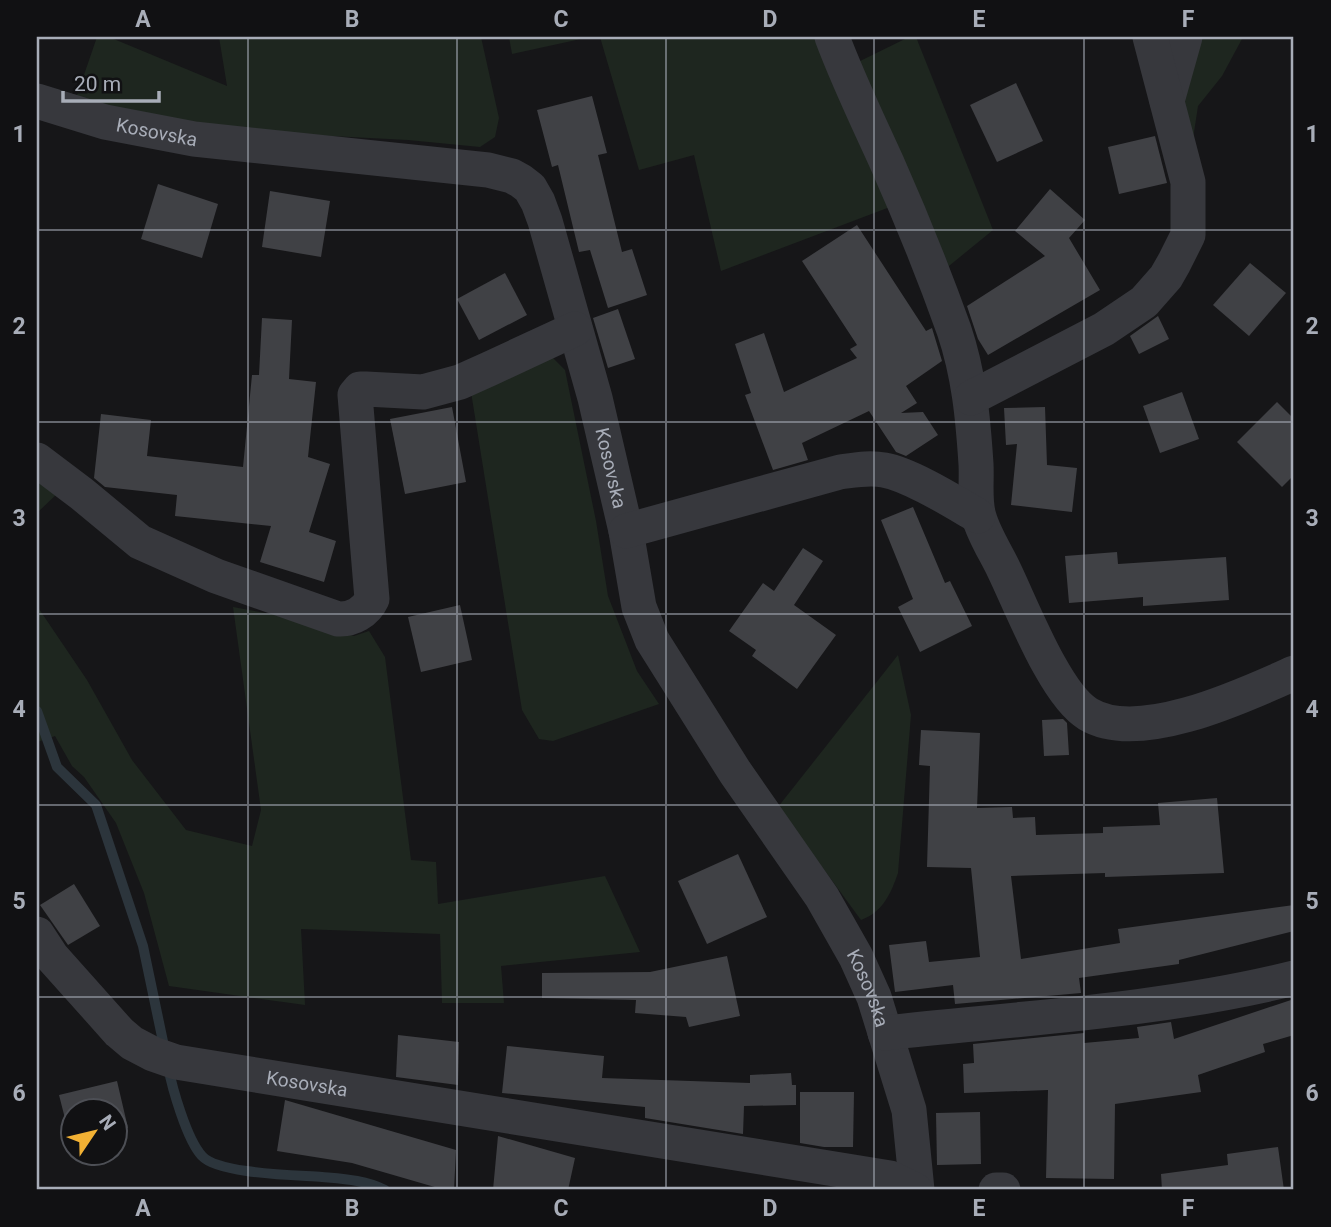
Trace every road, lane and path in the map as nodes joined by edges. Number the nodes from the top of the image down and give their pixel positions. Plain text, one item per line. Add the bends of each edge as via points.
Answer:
1 (832, 37) edge
2 (1150, 37) edge
3 (1185, 37) edge
4 (37, 101) edge
5 (1167, 101) junction
6 (575, 329) junction
7 (971, 398) junction
8 (37, 460) edge
9 (978, 516) junction
10 (626, 531) junction
11 (1294, 673) edge
12 (37, 934) edge
13 (1294, 978) edge
14 (885, 1033) junction
15 (916, 1190) edge
16 (996, 1190) edge
17 (1003, 1190) edge

1 - 7 street via 953,327
2 - 5 street
3 - 5 street
4 - 6 street, Kosovska via 104,122 194,139 512,176 530,188 538,202
5 - 7 street via 1188,182 1189,209 1188,235 1166,277 1143,302 1104,329
6 - 8 street via 460,382 423,392 360,389 355,395 372,599 348,620 216,576 140,542
6 - 10 street, Kosovska
7 - 9 street
9 - 10 street via 887,470 866,468
9 - 11 street via 1049,664 1087,714 1121,724 1181,717
10 - 14 street, Kosovska via 639,607 652,640 734,772 822,897 856,957
12 - 15 street, Kosovska via 119,1032 165,1058 890,1178
13 - 14 street via 1245,990 1125,1007
14 - 15 street, Kosovska via 909,1110
16 - 17 street

